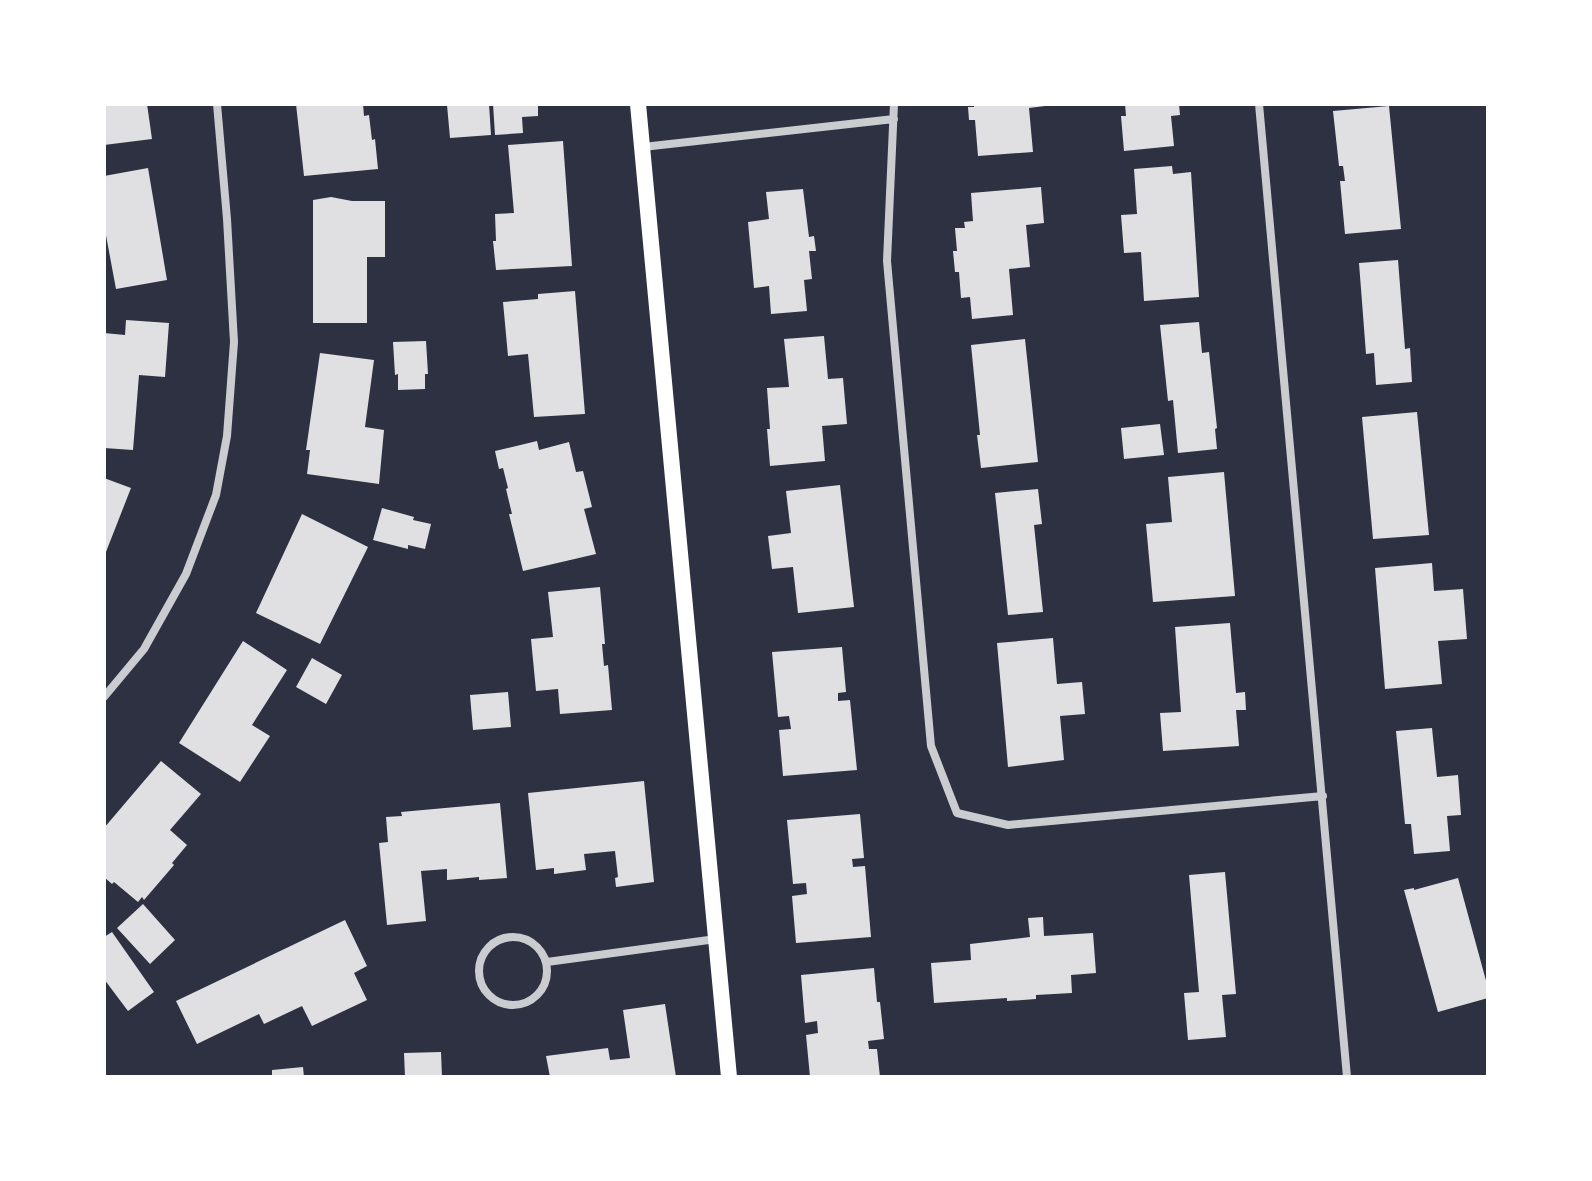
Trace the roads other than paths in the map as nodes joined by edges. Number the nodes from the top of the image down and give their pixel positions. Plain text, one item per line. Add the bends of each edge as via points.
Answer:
1 (217, 104) edge
2 (638, 104) edge
3 (894, 104) edge
4 (1259, 104) edge
5 (894, 119) junction
6 (642, 147) junction
7 (104, 697) edge
8 (1323, 796) junction
9 (716, 939) junction
10 (547, 962) junction
11 (729, 1077) edge
12 (1347, 1077) edge

1 - 7 street via 234,342 227,436 216,495 186,574 144,649
2 - 6 main road
3 - 5 street
4 - 8 street
5 - 6 street
5 - 8 street via 887,261 931,746 957,813 1008,825
6 - 9 main road
8 - 12 street
9 - 10 street
9 - 11 main road
10 - 10 street via 530,941 504,937 483,953 480,979 495,1001 522,1004 543,989

